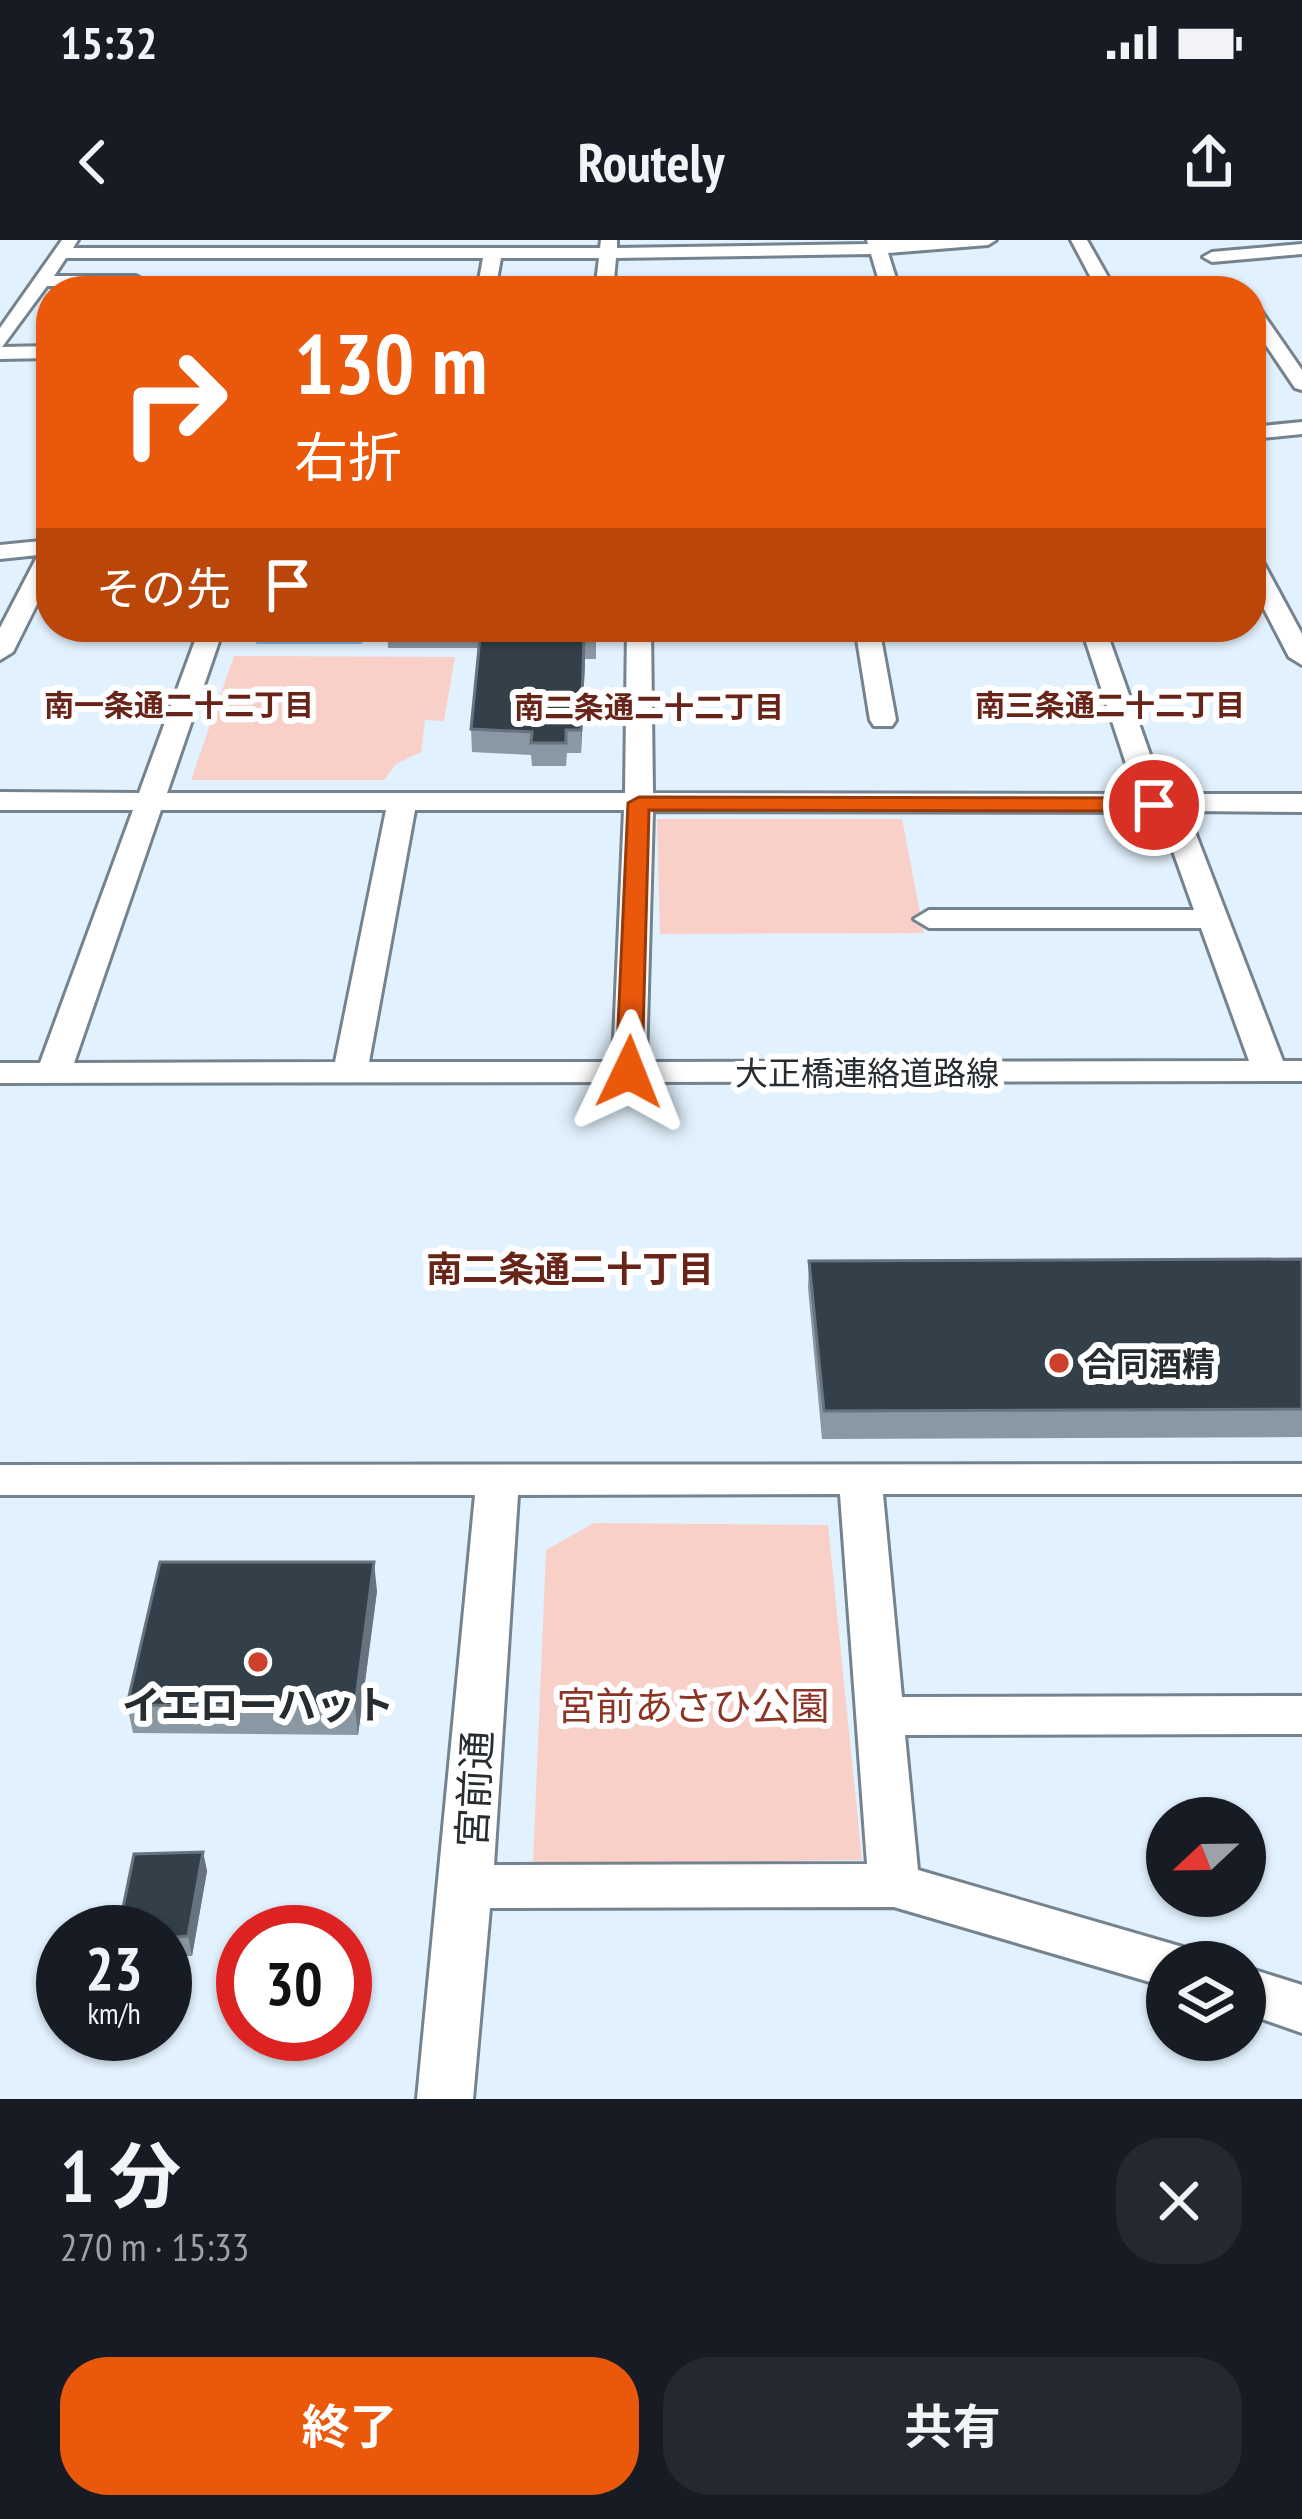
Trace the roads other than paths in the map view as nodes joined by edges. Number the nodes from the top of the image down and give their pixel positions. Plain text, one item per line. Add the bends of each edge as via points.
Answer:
1 (988, 240) edge
2 (1079, 240) edge
3 (876, 244) edge
4 (66, 246) edge
5 (207, 246) edge
6 (334, 246) edge
7 (609, 246) edge
8 (762, 246) edge
9 (1273, 246) edge
10 (1302, 249) edge
11 (493, 253) junction
12 (1228, 275) dead end
13 (45, 276) edge
14 (489, 276) edge
15 (606, 276) edge
16 (886, 276) edge
17 (1099, 276) edge
18 (36, 290) edge
19 (1266, 330) edge
20 (0, 342) edge
21 (0, 352) edge
22 (36, 352) edge
23 (1302, 384) edge
24 (1302, 428) edge
25 (1266, 432) edge
26 (36, 548) edge
27 (0, 552) edge
28 (36, 568) edge
29 (1266, 590) edge
30 (12, 608) edge
31 (207, 642) edge
32 (639, 642) edge
33 (870, 642) edge
34 (1099, 642) edge
35 (0, 652) edge
36 (1302, 657) edge
37 (883, 720) dead end
38 (0, 801) edge
39 (150, 801) junction
40 (402, 801) junction
41 (639, 803) junction
42 (1302, 803) edge
43 (1162, 804) junction
44 (929, 919) dead end
45 (1214, 919) junction
46 (1286, 1071) edge
47 (629, 1072) junction
48 (0, 1073) edge
49 (53, 1073) junction
50 (350, 1073) junction
51 (498, 1478) junction
52 (860, 1478) junction
53 (1302, 1479) edge
54 (0, 1480) edge
55 (1302, 1715) edge
56 (880, 1716) junction
57 (894, 1885) junction
58 (470, 1888) junction
59 (1146, 1958) edge
60 (1266, 1997) edge
61 (1302, 2009) edge
62 (445, 2099) edge

1 - 3 street
2 - 17 street
3 - 8 street
3 - 16 street
4 - 5 street
4 - 13 street
5 - 6 street
6 - 11 street
7 - 8 street
7 - 11 street
7 - 15 street
9 - 10 street
9 - 12 street via 1212,257
11 - 14 street
18 - 20 street
19 - 23 street
21 - 22 street
24 - 25 street
26 - 27 street
28 - 30 street
29 - 36 street
30 - 35 street
31 - 39 street
32 - 41 street
33 - 37 street
34 - 43 street
38 - 39 street
39 - 40 street
39 - 49 street
40 - 41 street
40 - 50 street
41 - 43 street
41 - 47 street
42 - 43 street
43 - 45 street
44 - 45 street
45 - 46 street
46 - 47 street, 大正橋連絡道路線
47 - 50 street, 大正橋連絡道路線
48 - 49 street, 大正橋連絡道路線
49 - 50 street, 大正橋連絡道路線
51 - 52 street
51 - 54 street
51 - 58 street, 宮前通
52 - 53 street
52 - 56 street
55 - 56 street
56 - 57 street
57 - 58 street
57 - 59 street
58 - 62 street, 宮前通
60 - 61 street

